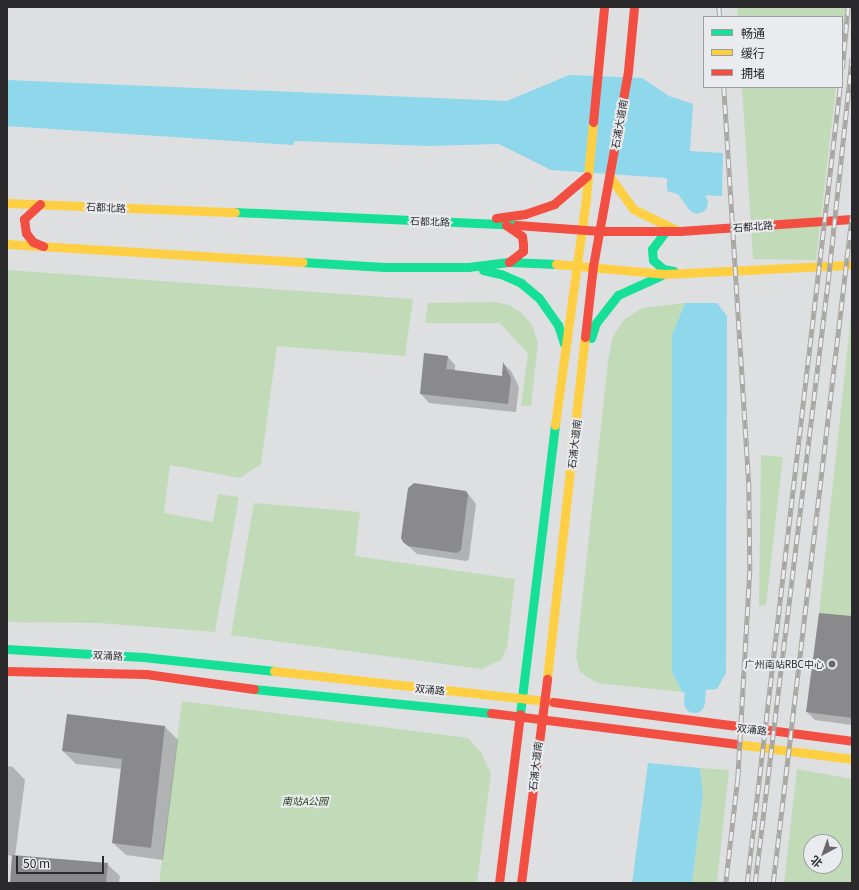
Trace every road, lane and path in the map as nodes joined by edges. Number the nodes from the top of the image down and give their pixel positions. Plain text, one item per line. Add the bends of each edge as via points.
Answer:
1 (604, 7) edge
2 (634, 7) edge
3 (587, 176) junction
4 (610, 177) junction
5 (7, 203) edge
6 (40, 204) junction
7 (852, 219) edge
8 (465, 222) junction
9 (506, 225) junction
10 (582, 230) junction
11 (600, 231) junction
12 (680, 231) junction
13 (665, 232) junction
14 (7, 244) edge
15 (43, 246) junction
16 (509, 262) junction
17 (576, 265) junction
18 (593, 266) junction
19 (852, 266) edge
20 (468, 267) junction
21 (680, 273) junction
22 (665, 274) junction
23 (565, 347) junction
24 (583, 362) junction
25 (580, 394) junction
26 (559, 395) junction
27 (7, 649) edge
28 (7, 671) edge
29 (520, 698) junction
30 (544, 702) junction
31 (519, 716) junction
32 (541, 720) junction
33 (852, 741) edge
34 (852, 759) edge
35 (499, 883) edge
36 (521, 883) edge

1 - 3 main road
2 - 4 main road, 石浦大道南 via 628,71
3 - 4 main road via 593,182 602,183
3 - 8 main road via 554,204 525,214
3 - 10 main road
4 - 11 main road, 石浦大道南
4 - 12 main road via 633,209 645,217
5 - 6 main road, 石都北路
6 - 8 main road, 石都北路
6 - 15 main road via 31,209 24,219 26,233 33,242
7 - 12 main road, 石都北路
8 - 9 main road, 石都北路
9 - 10 main road, 石都北路
9 - 16 main road via 522,236 523,244 522,251
10 - 11 main road, 石都北路
10 - 17 main road
11 - 13 main road, 石都北路
11 - 18 main road, 石浦大道南
12 - 13 main road, 石都北路
13 - 21 main road via 652,249 653,260 662,269
14 - 15 main road
15 - 20 main road via 384,268
16 - 17 main road
16 - 20 main road
17 - 18 main road
17 - 23 main road
18 - 22 main road
18 - 24 main road, 石浦大道南
19 - 21 main road
20 - 23 main road via 501,274 521,283 549,311 558,326
21 - 22 main road
22 - 24 main road via 618,295 596,323
23 - 26 main road
24 - 25 main road, 石浦大道南
25 - 26 main road via 573,384 568,383 563,386
25 - 30 main road, 石浦大道南
26 - 29 main road
27 - 29 main road, 双涌路 via 143,657
28 - 31 main road, 双涌路 via 146,674 268,691
29 - 30 main road, 双涌路
29 - 31 main road
30 - 32 main road, 石浦大道南
30 - 33 main road, 双涌路
31 - 32 main road, 双涌路
31 - 35 main road
32 - 34 main road, 双涌路
32 - 36 main road, 石浦大道南

